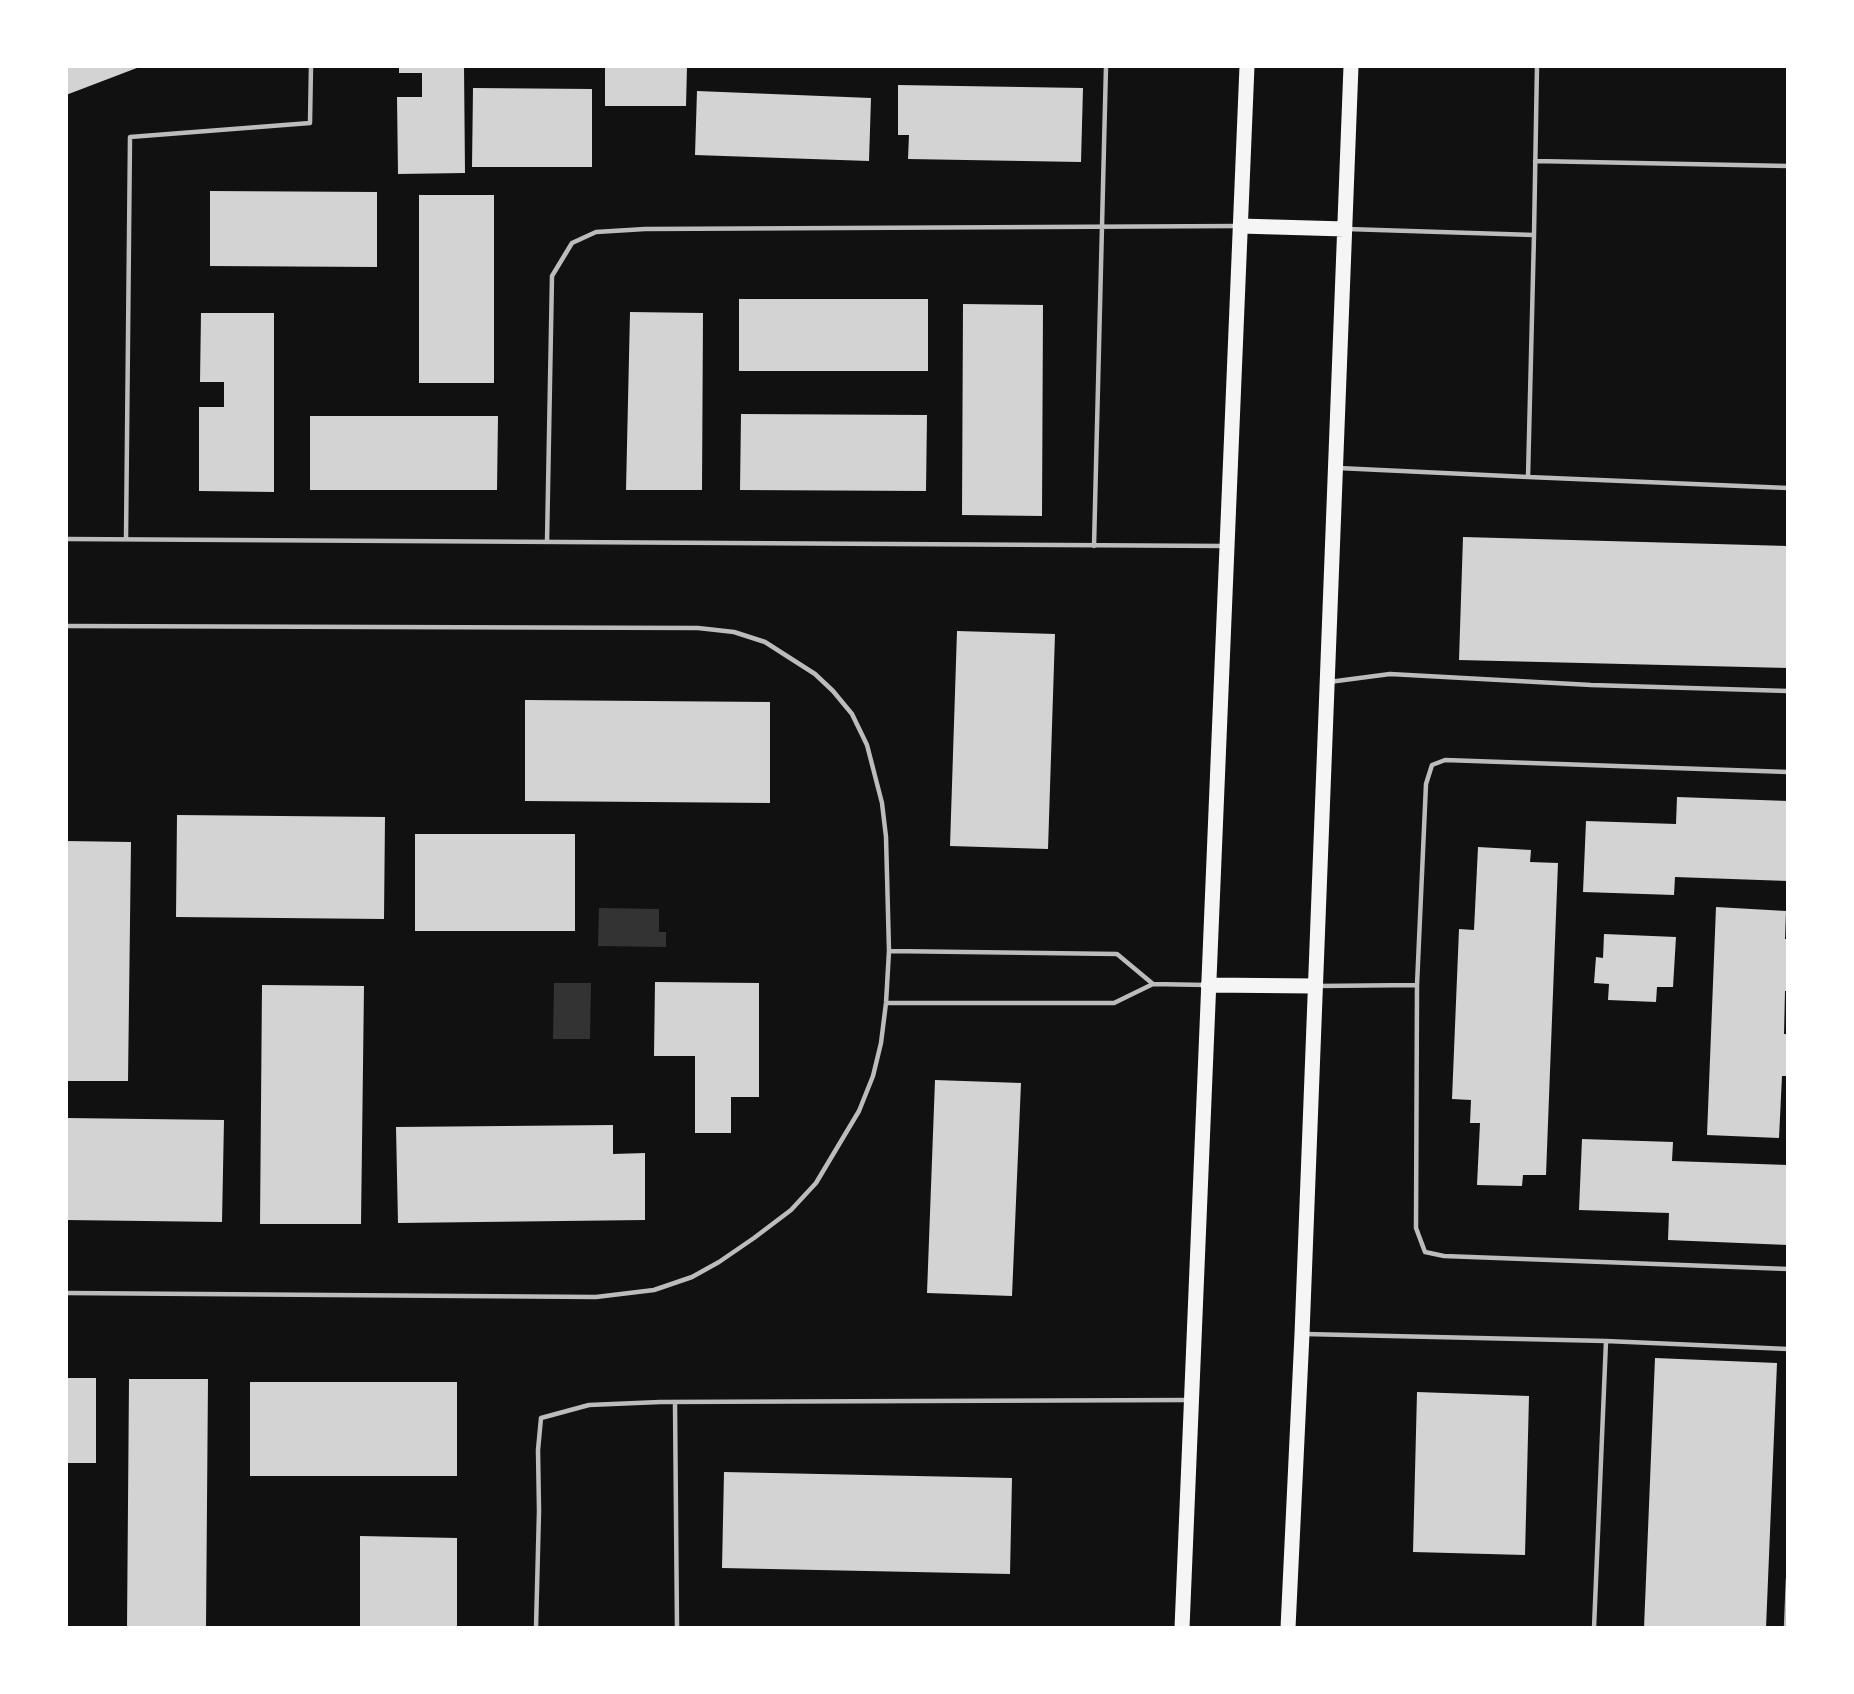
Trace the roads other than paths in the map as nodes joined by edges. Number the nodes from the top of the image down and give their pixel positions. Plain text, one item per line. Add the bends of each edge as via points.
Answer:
1 (311, 66) edge
2 (1106, 66) edge
3 (1247, 66) edge
4 (1351, 66) edge
5 (1537, 66) edge
6 (1536, 161) junction
7 (1788, 166) edge
8 (1240, 226) junction
9 (1102, 228) junction
10 (1345, 229) junction
11 (1534, 236) junction
12 (1335, 468) junction
13 (1528, 477) junction
14 (1788, 488) edge
15 (66, 539) edge
16 (126, 539) junction
17 (547, 542) junction
18 (1094, 546) junction
19 (1227, 546) junction
20 (66, 626) edge
21 (1327, 682) junction
22 (1788, 691) edge
23 (1788, 772) edge
24 (889, 951) junction
25 (1153, 984) junction
26 (1208, 985) junction
27 (1417, 985) junction
28 (1314, 986) junction
29 (886, 1003) junction
30 (1788, 1269) edge
31 (66, 1293) edge
32 (1302, 1334) junction
33 (1606, 1341) junction
34 (1788, 1349) edge
35 (1191, 1400) junction
36 (675, 1402) junction
37 (1788, 1579) edge
38 (536, 1628) edge
39 (677, 1628) edge
40 (1182, 1628) edge
41 (1288, 1628) edge
42 (1594, 1628) edge
43 (1786, 1628) edge

1 - 16 lane via 310,123 130,137
2 - 9 lane
3 - 8 main road
4 - 10 main road
5 - 6 lane
6 - 7 lane
6 - 11 lane
8 - 9 lane
8 - 10 main road
8 - 19 main road
9 - 17 lane via 645,230 596,232 572,243 552,276
9 - 18 lane
10 - 11 lane
10 - 12 main road
11 - 13 lane
12 - 13 lane
12 - 21 main road
13 - 14 lane
15 - 16 lane
16 - 17 lane
17 - 18 lane
18 - 19 lane
19 - 26 main road
20 - 24 lane via 698,628 734,632 765,642 815,674 833,691 852,714 867,745 886,837
21 - 22 lane via 1390,674
21 - 28 main road
23 - 27 lane via 1445,760 1432,765 1426,784
24 - 25 lane via 1117,954
24 - 29 lane
25 - 26 lane
25 - 29 lane via 1114,1003
26 - 28 main road
26 - 35 main road
27 - 28 lane
27 - 30 lane via 1416,1228 1425,1252 1444,1256
28 - 32 main road
29 - 31 lane via 873,1076 859,1112 816,1183 791,1210 692,1277 654,1290 596,1297
32 - 33 lane
32 - 41 main road
33 - 34 lane
33 - 42 lane
35 - 36 lane
35 - 40 main road
36 - 38 lane via 589,1405 541,1418
36 - 39 lane
37 - 43 lane

